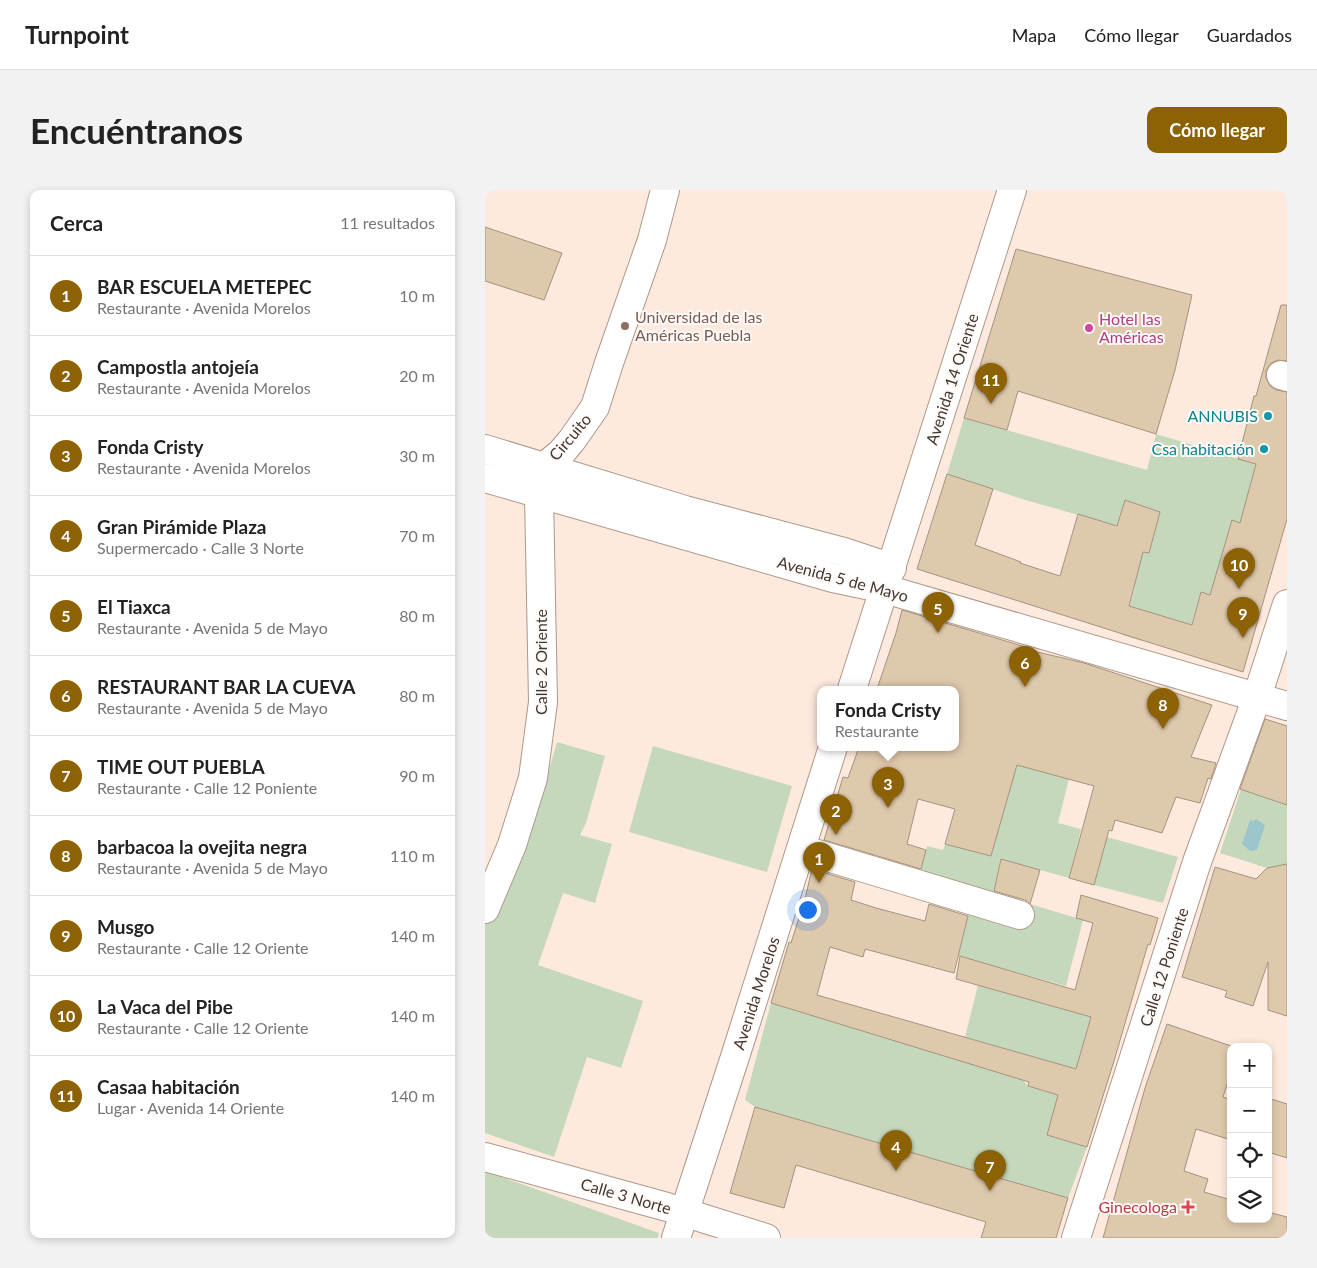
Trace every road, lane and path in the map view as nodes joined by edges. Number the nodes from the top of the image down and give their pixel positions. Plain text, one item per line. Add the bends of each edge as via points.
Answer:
1 (665, 190) edge
2 (1012, 190) edge
3 (485, 449) edge
4 (545, 466) junction
5 (485, 478) edge
6 (539, 494) junction
7 (888, 579) junction
8 (1287, 604) edge
9 (853, 686) edge
10 (1257, 697) junction
11 (1287, 706) edge
12 (832, 751) edge
13 (801, 850) junction
14 (485, 909) edge
15 (1020, 915) dead end
16 (485, 1157) edge
17 (685, 1213) junction
18 (676, 1238) edge
19 (766, 1238) edge
20 (1076, 1238) edge

1 - 4 main road, Circuito via 652,240 595,407 561,453
2 - 7 main road, Avenida 14 Oriente
3 - 4 main road, Avenida 5 de Mayo
4 - 6 main road, Calle 2 Oriente
4 - 7 main road, Avenida 5 de Mayo via 685,510 844,552
5 - 6 main road, Avenida 5 de Mayo
6 - 7 main road, Avenida 5 de Mayo via 833,578
6 - 14 main road, Calle 2 Oriente via 543,702 533,778 512,845
7 - 9 main road
7 - 10 main road, Avenida 5 de Mayo
8 - 10 main road, Calle 12 Poniente
10 - 11 main road, Avenida 5 de Mayo
10 - 20 main road, Calle 12 Poniente via 1197,862
12 - 13 main road, Avenida Morelos
13 - 15 main road
13 - 17 main road, Avenida Morelos
16 - 17 main road, Calle 3 Norte
17 - 18 main road, Avenida Morelos
17 - 19 main road, Calle 3 Norte

